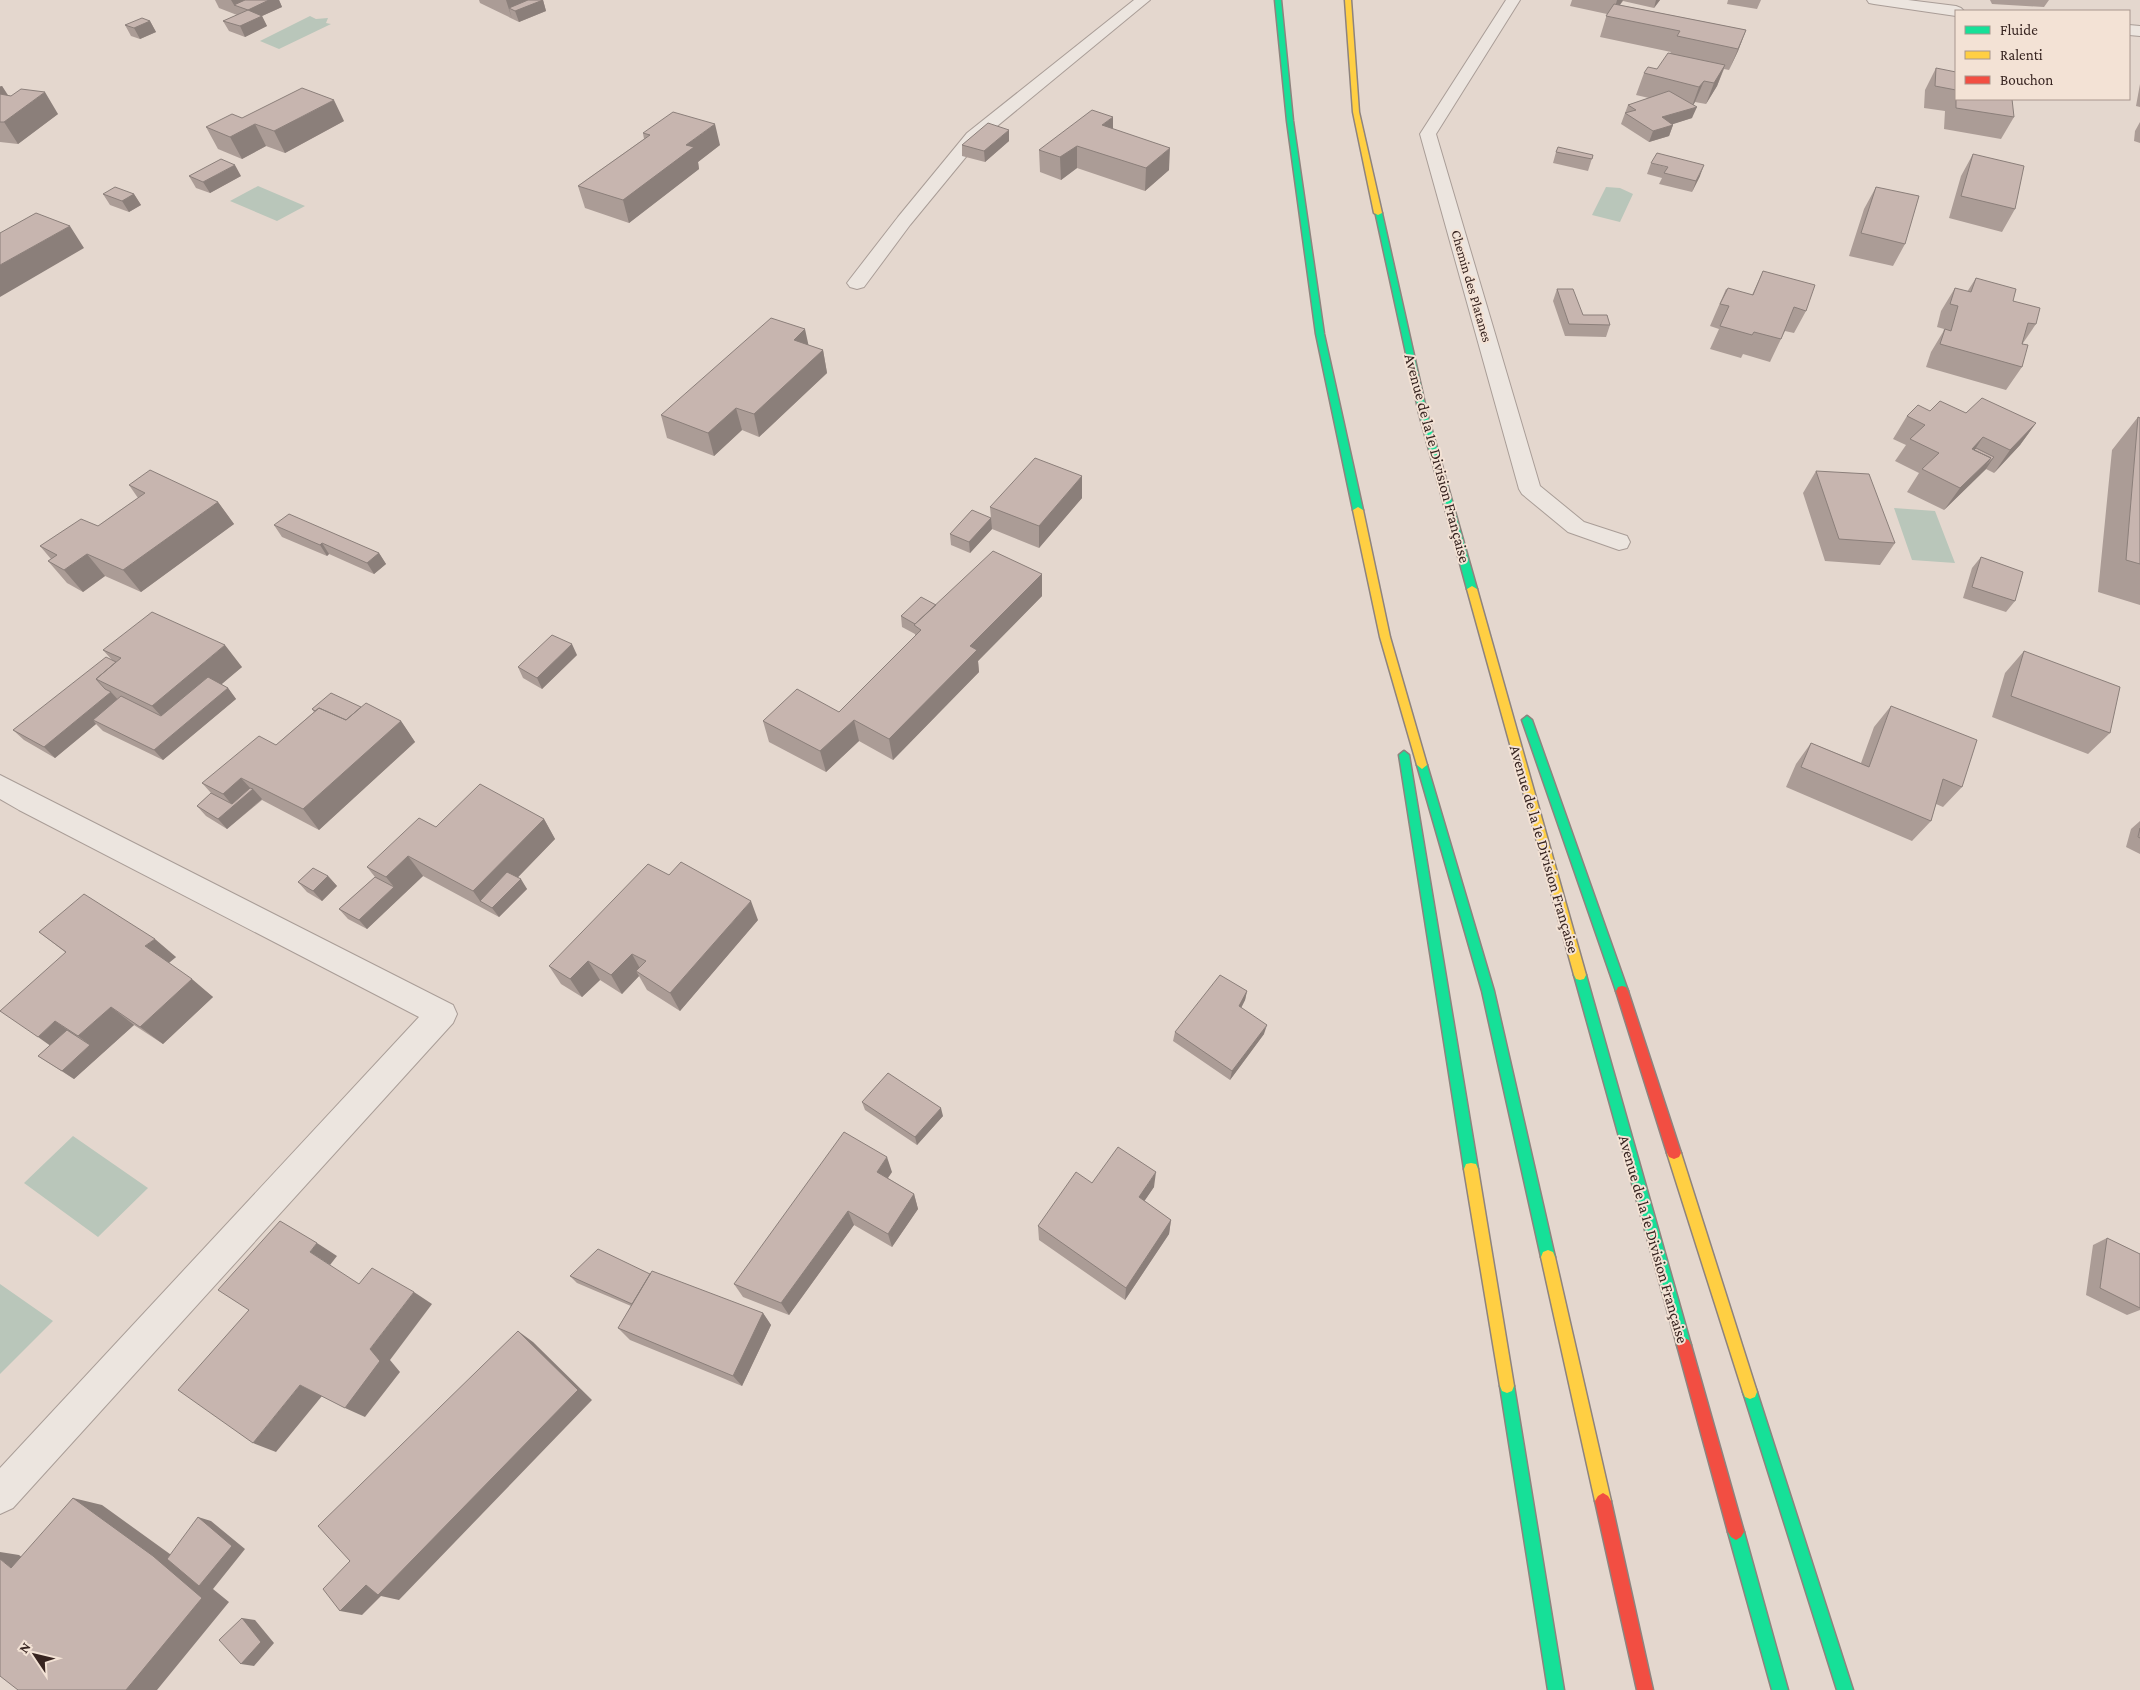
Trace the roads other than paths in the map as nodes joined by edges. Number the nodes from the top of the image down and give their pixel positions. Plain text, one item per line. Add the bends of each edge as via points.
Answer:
1 (1143, 0) edge
2 (1278, 0) edge
3 (1348, 0) edge
4 (1513, 0) edge
5 (1874, 0) edge
6 (1955, 11) edge
7 (858, 283) dead end
8 (1446, 494) junction
9 (1619, 542) dead end
10 (1385, 637) junction
11 (1500, 644) dead end
12 (1523, 710) dead end
13 (0, 786) edge
14 (0, 1495) edge
15 (1556, 1690) edge
16 (1645, 1690) edge
17 (1780, 1690) edge
18 (1845, 1690) edge

1 - 7 street via 973,137
2 - 10 highway via 1290,121 1320,334
3 - 8 highway, Avenue de la 1e Division Française via 1356,112 1423,413
4 - 9 street, Chemin des Platanes via 1428,134 1530,489 1576,527
5 - 6 street
8 - 11 highway
8 - 17 highway, Avenue de la 1e Division Française
10 - 15 highway
10 - 16 highway via 1488,991
12 - 18 highway via 1617,974
13 - 14 street via 442,1014

